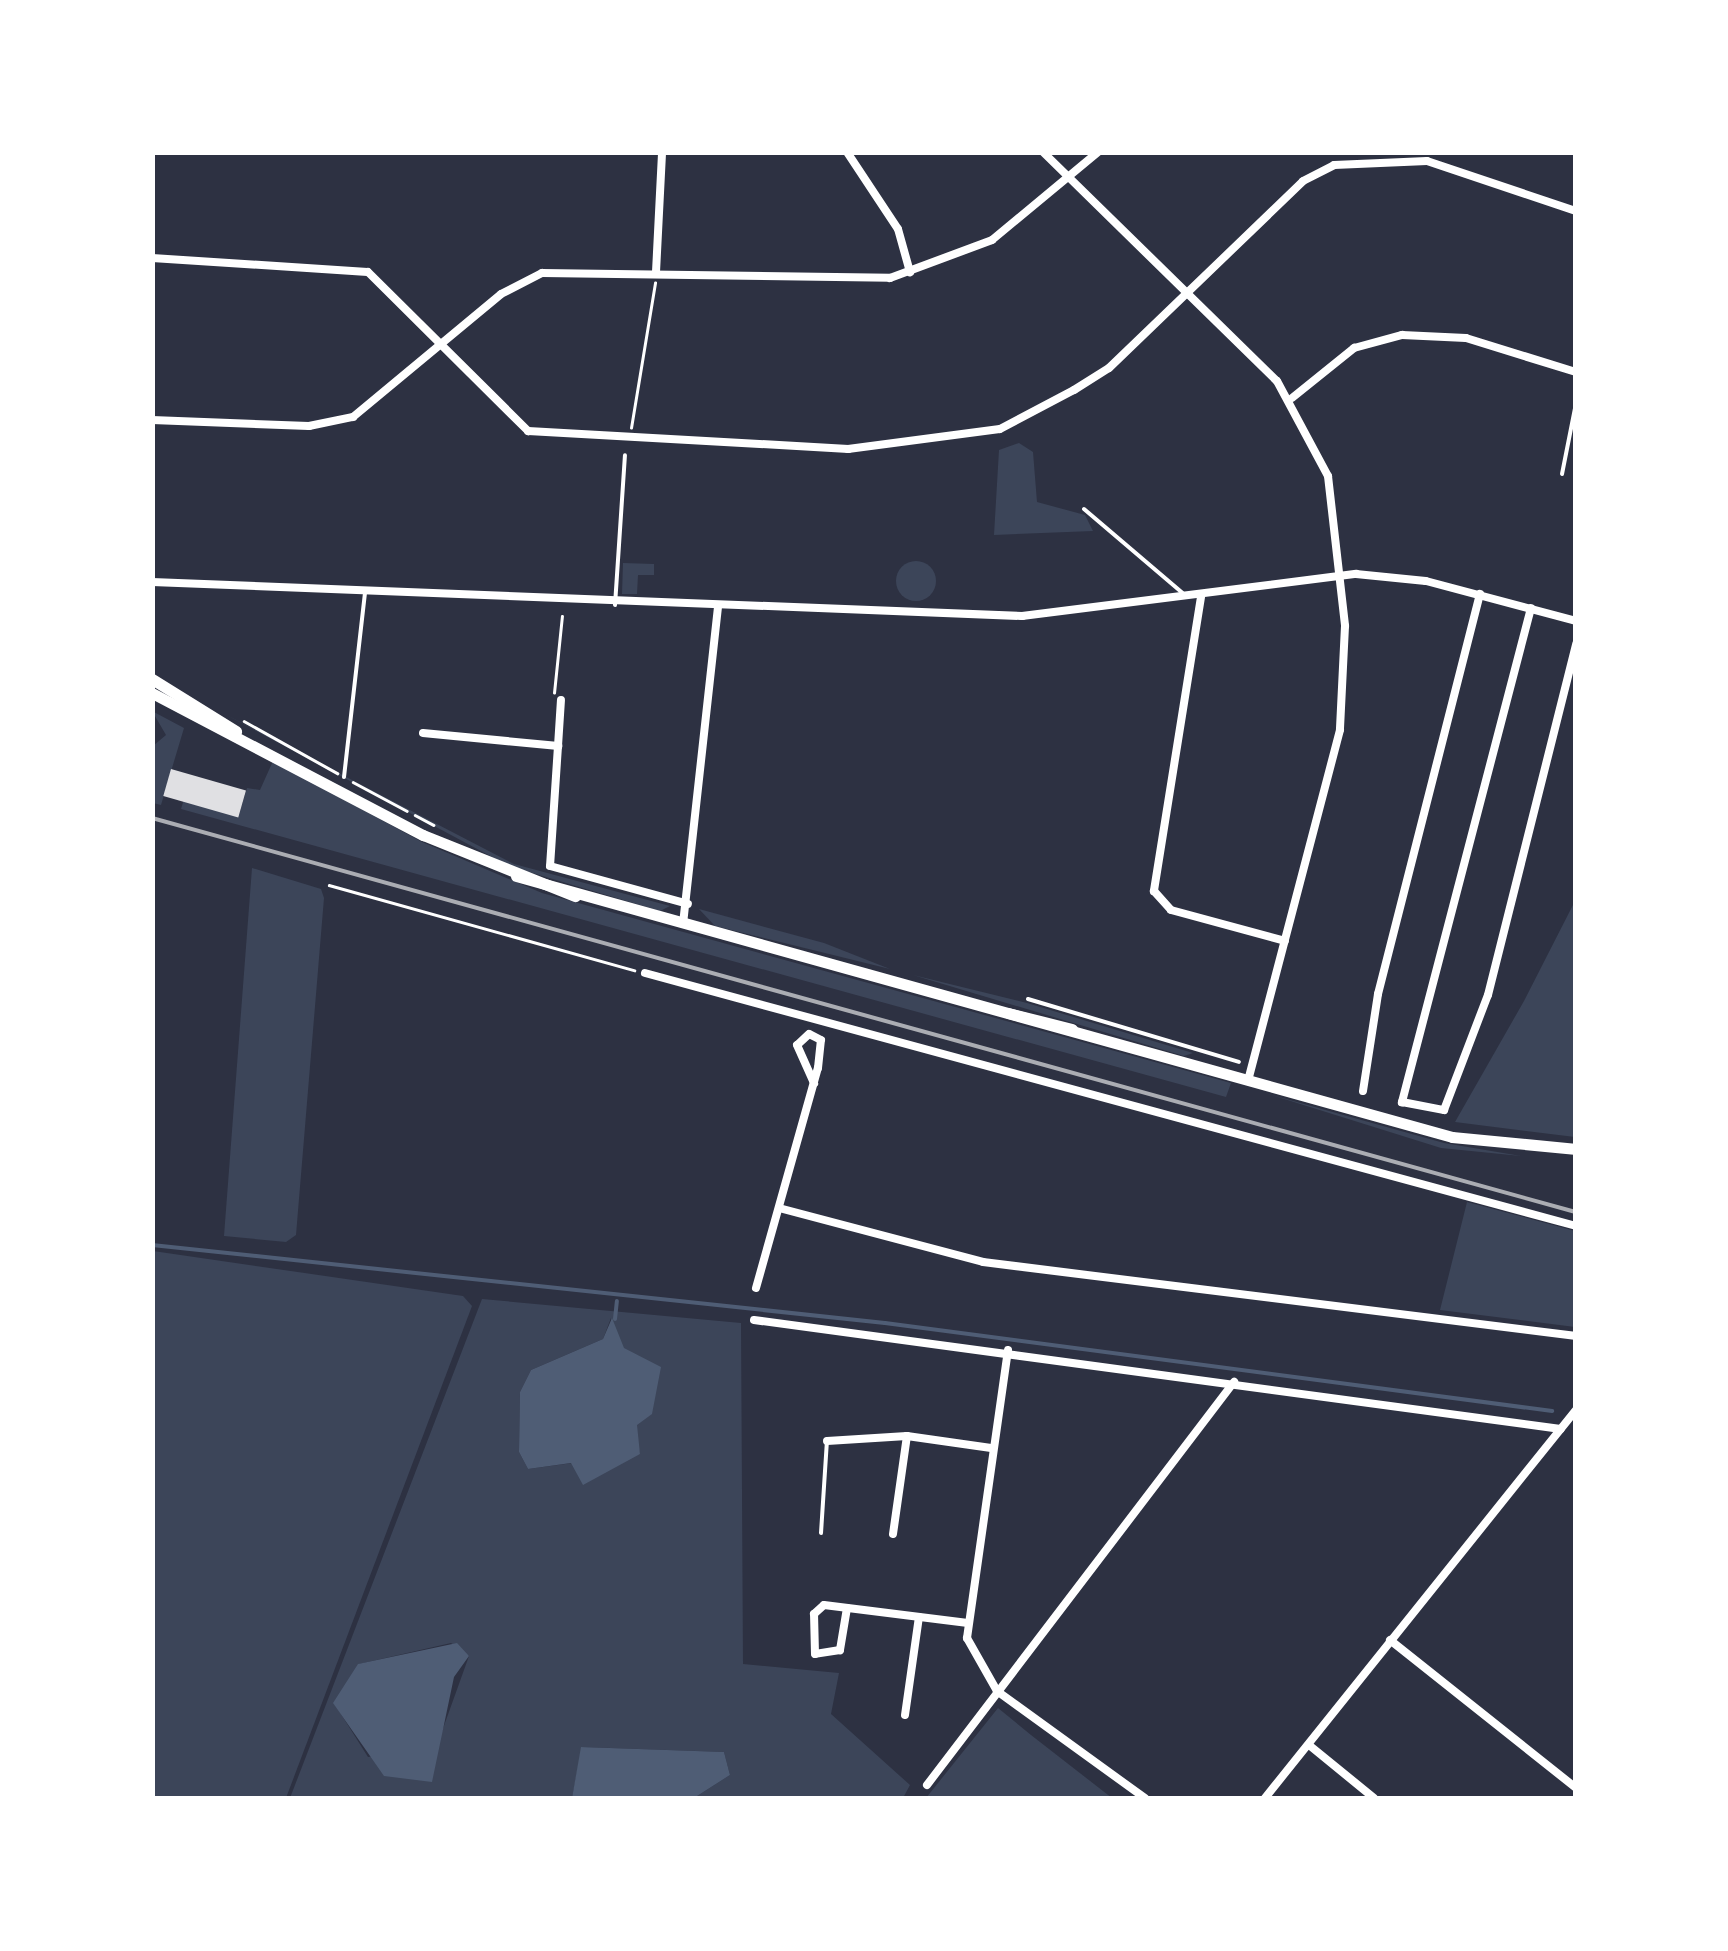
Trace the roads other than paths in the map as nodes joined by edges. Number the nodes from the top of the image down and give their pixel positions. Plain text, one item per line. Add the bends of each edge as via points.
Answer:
1 (662, 152) edge
2 (847, 152) edge
3 (1043, 152) edge
4 (1098, 152) edge
5 (1071, 180) junction
6 (1576, 211) edge
7 (152, 258) edge
8 (656, 272) junction
9 (910, 272) junction
10 (1188, 295) junction
11 (442, 348) junction
12 (1576, 372) edge
13 (1292, 398) junction
14 (1576, 404) edge
15 (152, 420) edge
16 (625, 455) dead end
17 (1562, 474) dead end
18 (1084, 509) dead end
19 (1339, 575) junction
20 (152, 582) edge
21 (366, 591) junction
22 (1480, 594) junction
23 (1201, 596) junction
24 (1185, 598) junction
25 (616, 605) junction
26 (718, 608) junction
27 (1531, 608) junction
28 (1576, 621) edge
29 (1576, 644) edge
30 (152, 679) edge
31 (152, 693) edge
32 (557, 700) road end
33 (423, 733) dead end
34 (244, 736) junction
35 (558, 746) junction
36 (344, 777) road end
37 (688, 904) junction
38 (683, 924) junction
39 (1286, 941) junction
40 (645, 973) road end
41 (1028, 999) dead end
42 (820, 1021) junction
43 (816, 1036) junction
44 (1239, 1062) dead end
45 (1248, 1080) junction
46 (814, 1083) junction
47 (1363, 1091) dead end
48 (1576, 1150) edge
49 (778, 1208) junction
50 (1576, 1226) edge
51 (756, 1288) dead end
52 (754, 1320) dead end
53 (1576, 1336) edge
54 (1008, 1350) junction
55 (1234, 1382) junction
56 (1576, 1410) edge
57 (1561, 1428) junction
58 (907, 1436) junction
59 (827, 1442) joint
60 (992, 1448) junction
61 (821, 1533) dead end
62 (892, 1534) dead end
63 (847, 1608) junction
64 (919, 1617) junction
65 (968, 1622) junction
66 (1390, 1640) junction
67 (997, 1691) junction
68 (906, 1715) dead end
69 (1309, 1745) junction
70 (927, 1784) dead end
71 (1576, 1788) edge
72 (1145, 1798) edge
73 (1265, 1798) edge
74 (1374, 1798) edge

1 - 8 street
2 - 9 street via 898,229
3 - 5 street
4 - 5 street
5 - 9 street via 992,240
5 - 10 street
6 - 10 street via 1427,161 1368,157 1303,180
7 - 11 street via 368,272
8 - 9 street via 828,282
8 - 11 street via 542,273 501,294
10 - 11 street via 1109,368 1000,429 848,449 627,442 528,431
10 - 13 street
11 - 15 street via 366,411 336,422
12 - 13 street via 1466,338 1402,335 1354,348
13 - 19 street via 1328,476
14 - 17 lane
16 - 25 lane
18 - 24 lane
19 - 22 street
19 - 23 street
19 - 39 street via 1340,730
20 - 21 street
21 - 25 street
21 - 36 lane
22 - 27 street
22 - 47 street
23 - 24 street
23 - 39 street via 1154,891 1171,910
24 - 26 street via 1022,616
25 - 26 street
26 - 37 street
27 - 28 street
27 - 29 street via 1402,1102 1444,1110 1488,996
30 - 34 main road
31 - 34 main road
32 - 35 street
33 - 35 street
34 - 38 main road via 516,876
35 - 37 street via 550,866
37 - 38 street
38 - 45 main road
39 - 45 street
40 - 42 street
41 - 44 lane
42 - 43 street
42 - 50 street
43 - 46 street
43 - 46 street via 797,1045
45 - 48 main road via 1452,1137
46 - 49 street
49 - 51 street
49 - 53 street via 983,1262
52 - 54 street
54 - 55 street
54 - 60 street
55 - 57 street
55 - 67 street
56 - 57 street
57 - 66 street
58 - 59 street
58 - 60 street
58 - 62 street
59 - 61 lane
60 - 65 street
63 - 63 street via 814,1614 815,1654 840,1650
63 - 64 street
64 - 65 street
64 - 68 street
65 - 67 street via 974,1659
66 - 69 street
66 - 71 street
67 - 70 street
67 - 72 street
69 - 73 street
69 - 74 street

